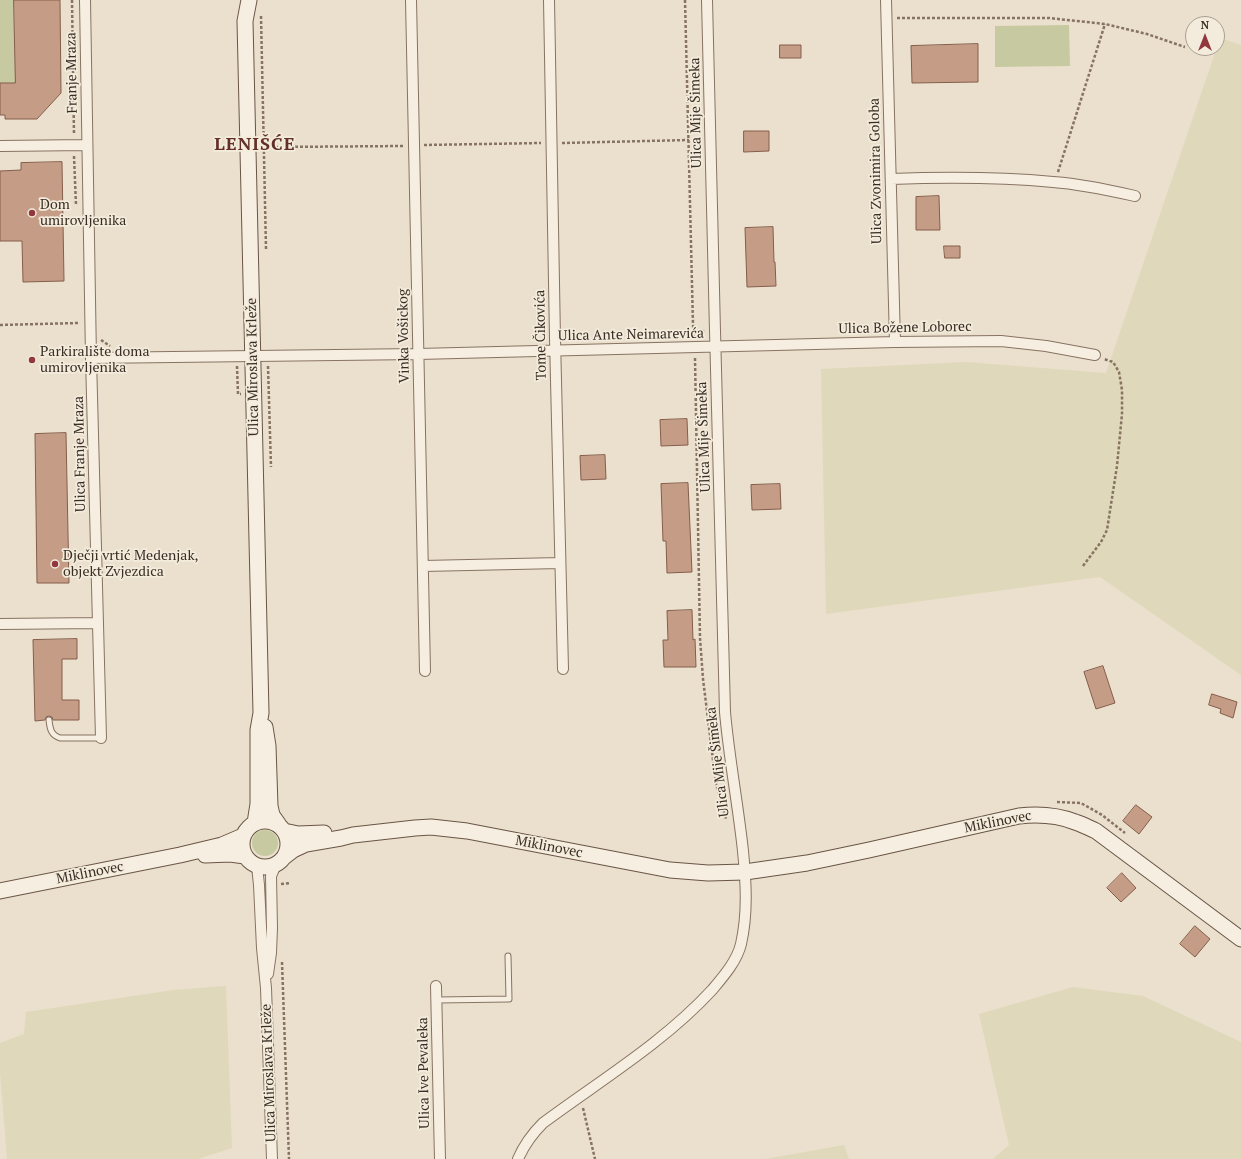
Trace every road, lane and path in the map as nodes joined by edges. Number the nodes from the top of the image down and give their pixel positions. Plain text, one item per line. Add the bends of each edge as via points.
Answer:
1 (84, 0) edge
2 (240, 0) edge
3 (249, 0) edge
4 (411, 0) edge
5 (549, 0) edge
6 (685, 0) edge
7 (707, 0) edge
8 (886, 0) edge
9 (887, 20) junction
10 (245, 21) junction
11 (1105, 24) junction
12 (1185, 48) dead end
13 (689, 140) junction
14 (552, 143) junction
15 (87, 145) junction
16 (0, 146) edge
17 (890, 179) junction
18 (1054, 182) junction
19 (1135, 196) dead end
20 (80, 323) dead end
21 (0, 325) edge
22 (895, 342) junction
23 (715, 347) junction
24 (695, 348) junction
25 (555, 351) junction
26 (418, 354) junction
27 (1095, 355) joint
28 (252, 356) junction
29 (91, 358) junction
30 (560, 563) junction
31 (423, 566) junction
32 (1083, 566) dead end
33 (98, 623) junction
34 (0, 624) edge
35 (563, 669) dead end
36 (425, 671) dead end
37 (261, 713) junction
38 (49, 720) dead end
39 (101, 738) joint
40 (1054, 802) dead end
41 (255, 823) junction
42 (728, 825) dead end
43 (282, 828) junction
44 (353, 835) junction
45 (243, 836) junction
46 (1129, 837) dead end
47 (180, 855) junction
48 (245, 856) junction
49 (281, 860) junction
50 (257, 866) junction
51 (744, 872) junction
52 (280, 880) dead end
53 (291, 884) dead end
54 (275, 885) junction
55 (0, 891) edge
56 (1241, 940) edge
57 (508, 956) dead end
58 (282, 961) dead end
59 (436, 986) dead end
60 (266, 988) junction
61 (437, 1000) junction
62 (580, 1096) junction
63 (272, 1159) edge
64 (289, 1159) edge
65 (440, 1159) edge
66 (518, 1159) edge
67 (595, 1159) edge

1 - 15 street, Franje Mraza
2 - 10 main road, Ulica Miroslava Krleže
3 - 10 main road, Ulica Miroslava Krleže
4 - 26 street, Vinka Vošickog
5 - 14 street, Tome Čikovića
6 - 13 path
7 - 23 street, Ulica Mije Šimeka
8 - 9 street, Ulica Zvonimira Goloba
9 - 11 path via 1049,18
9 - 17 street, Ulica Zvonimira Goloba
10 - 28 main road, Ulica Miroslava Krleže
11 - 12 path via 1147,34
11 - 18 path
13 - 14 path
13 - 24 path via 692,325
14 - 25 street, Tome Čikovića
15 - 16 street
15 - 29 street, Ulica Franje Mraza
17 - 18 street via 979,178
17 - 22 street, Ulica Zvonimira Goloba
18 - 19 street
20 - 21 path
22 - 23 street, Ulica Božene Loborec
22 - 27 street, Ulica Božene Loborec via 1001,341
23 - 24 street, Ulica Ante Neimarevića
23 - 51 street, Ulica Mije Šimeka via 725,712
24 - 25 street, Ulica Ante Neimarevića
24 - 42 path via 701,658 716,784
25 - 26 street, Ulica Ante Neimarevića
25 - 30 street, Tome Čikovića
26 - 28 street, Ulica Ante Neimarevića
26 - 31 street, Vinka Vošickog
27 - 32 path via 1113,362 1119,372 1122,414 1107,530
28 - 29 street, Ulica Ante Neimarevića
28 - 37 main road, Ulica Miroslava Krleže
29 - 33 street, Ulica Franje Mraza
30 - 31 street
30 - 35 street, Tome Čikovića
31 - 36 street, Vinka Vošickog
33 - 34 street
33 - 39 street, Ulica Franje Mraza
37 - 41 main road, Ulica Miroslava Krleže via 258,730 258,804
37 - 43 main road, Ulica Miroslava Krleže via 268,746 270,806 272,815
38 - 39 lane via 52,732 60,738
40 - 46 path via 1081,803 1102,814
41 - 43 main road via 273,822
41 - 45 main road
43 - 44 main road, Miklinovec via 298,834
43 - 49 main road via 288,845 287,852
44 - 49 main road, Miklinovec via 306,844
44 - 51 main road, Miklinovec via 414,828 450,828 670,870
45 - 47 main road, Miklinovec
45 - 48 main road via 242,850
47 - 48 main road, Miklinovec
47 - 55 main road, Miklinovec
48 - 50 main road
49 - 50 main road via 272,866
49 - 54 street, Ulica Miroslava Krleže via 271,876
50 - 60 street, Ulica Miroslava Krleže
51 - 56 main road, Miklinovec via 807,863 1019,816 1053,816 1075,821 1096,831
51 - 62 street via 746,912 741,946 722,979 678,1024
52 - 54 path
53 - 54 path
54 - 60 street, Ulica Miroslava Krleže
57 - 61 lane via 509,999
58 - 64 path
59 - 61 street, Ulica Ive Pevaleka
60 - 63 street, Ulica Miroslava Krleže
61 - 65 street, Ulica Ive Pevaleka
62 - 66 street via 534,1131
62 - 67 path

